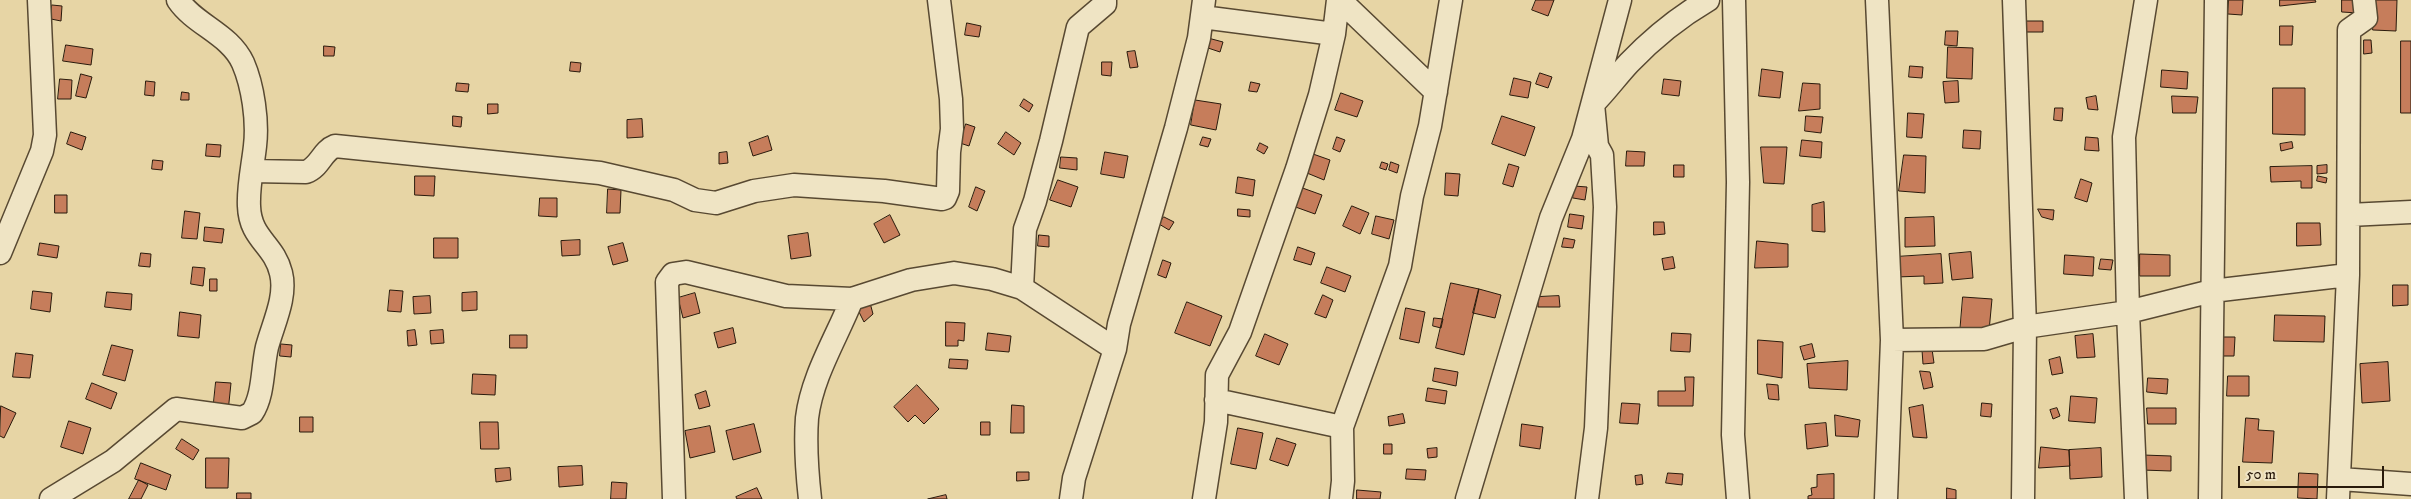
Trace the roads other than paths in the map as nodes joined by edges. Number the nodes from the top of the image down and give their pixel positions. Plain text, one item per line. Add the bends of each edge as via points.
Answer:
1 (39, 0) edge
2 (178, 0) edge
3 (939, 0) edge
4 (1105, 0) edge
5 (1339, 0) edge
6 (1358, 0) edge
7 (1451, 0) edge
8 (1620, 0) edge
9 (1708, 0) edge
10 (1734, 0) edge
11 (1877, 0) edge
12 (2014, 0) edge
13 (2146, 0) edge
14 (2216, 0) edge
15 (2364, 0) edge
16 (1203, 9) edge
17 (1365, 24) junction
18 (1334, 34) junction
19 (1436, 92) junction
20 (1592, 104) junction
21 (252, 171) junction
22 (2411, 212) edge
23 (2349, 215) junction
24 (0, 253) edge
25 (2348, 275) junction
26 (1022, 288) junction
27 (2212, 291) junction
28 (852, 299) junction
29 (2128, 312) junction
30 (2025, 327) junction
31 (1892, 340) junction
32 (1115, 349) junction
33 (1216, 400) junction
34 (1342, 427) junction
35 (2411, 484) edge
36 (2339, 489) edge
37 (52, 497) edge
38 (82, 499) edge
39 (674, 499) edge
40 (810, 499) edge
41 (1071, 499) edge
42 (1204, 499) edge
43 (1341, 499) edge
44 (1467, 499) edge
45 (1587, 499) edge
46 (1738, 499) edge
47 (1886, 499) edge
48 (2023, 499) edge
49 (2136, 499) edge
50 (2210, 499) edge

1 - 24 street via 45,135 42,151
2 - 21 street via 224,38 243,64 252,101 256,143
3 - 21 street via 952,129 948,191 942,199 884,191 794,185 754,191 716,202 696,200 674,190 600,173 335,146 327,151 314,170
4 - 26 street via 1106,4 1078,28 1049,150 1024,229
5 - 17 street
5 - 18 street
6 - 17 street
7 - 19 street
8 - 20 street
9 - 20 street via 1662,32
10 - 46 street via 1738,182 1733,435
11 - 31 street
12 - 30 street
13 - 29 street via 2124,138
14 - 27 street
15 - 23 street via 2366,18 2349,30
16 - 18 street
16 - 32 street via 1176,128 1119,324
17 - 19 street
18 - 33 street via 1320,95 1296,169 1240,332 1217,375
19 - 34 street via 1400,266
20 - 44 street via 1583,139 1551,218
20 - 45 street via 1597,146 1602,155 1606,207 1596,428
21 - 37 street via 249,207 254,232 274,254 281,274 281,298 252,414 242,418 176,409 113,461
22 - 23 street
23 - 25 street
25 - 27 street
25 - 36 street
26 - 28 street via 954,273 911,280
26 - 32 street
27 - 29 street
27 - 50 street
28 - 39 street via 786,296 686,272 673,274 667,282
28 - 40 street via 817,379 808,417 806,464
29 - 30 street
29 - 49 street
30 - 31 street via 1984,339
30 - 48 street
31 - 47 street
32 - 41 street via 1084,442
33 - 34 street
33 - 42 street via 1216,422
34 - 43 street
35 - 36 street
37 - 38 street via 66,495

